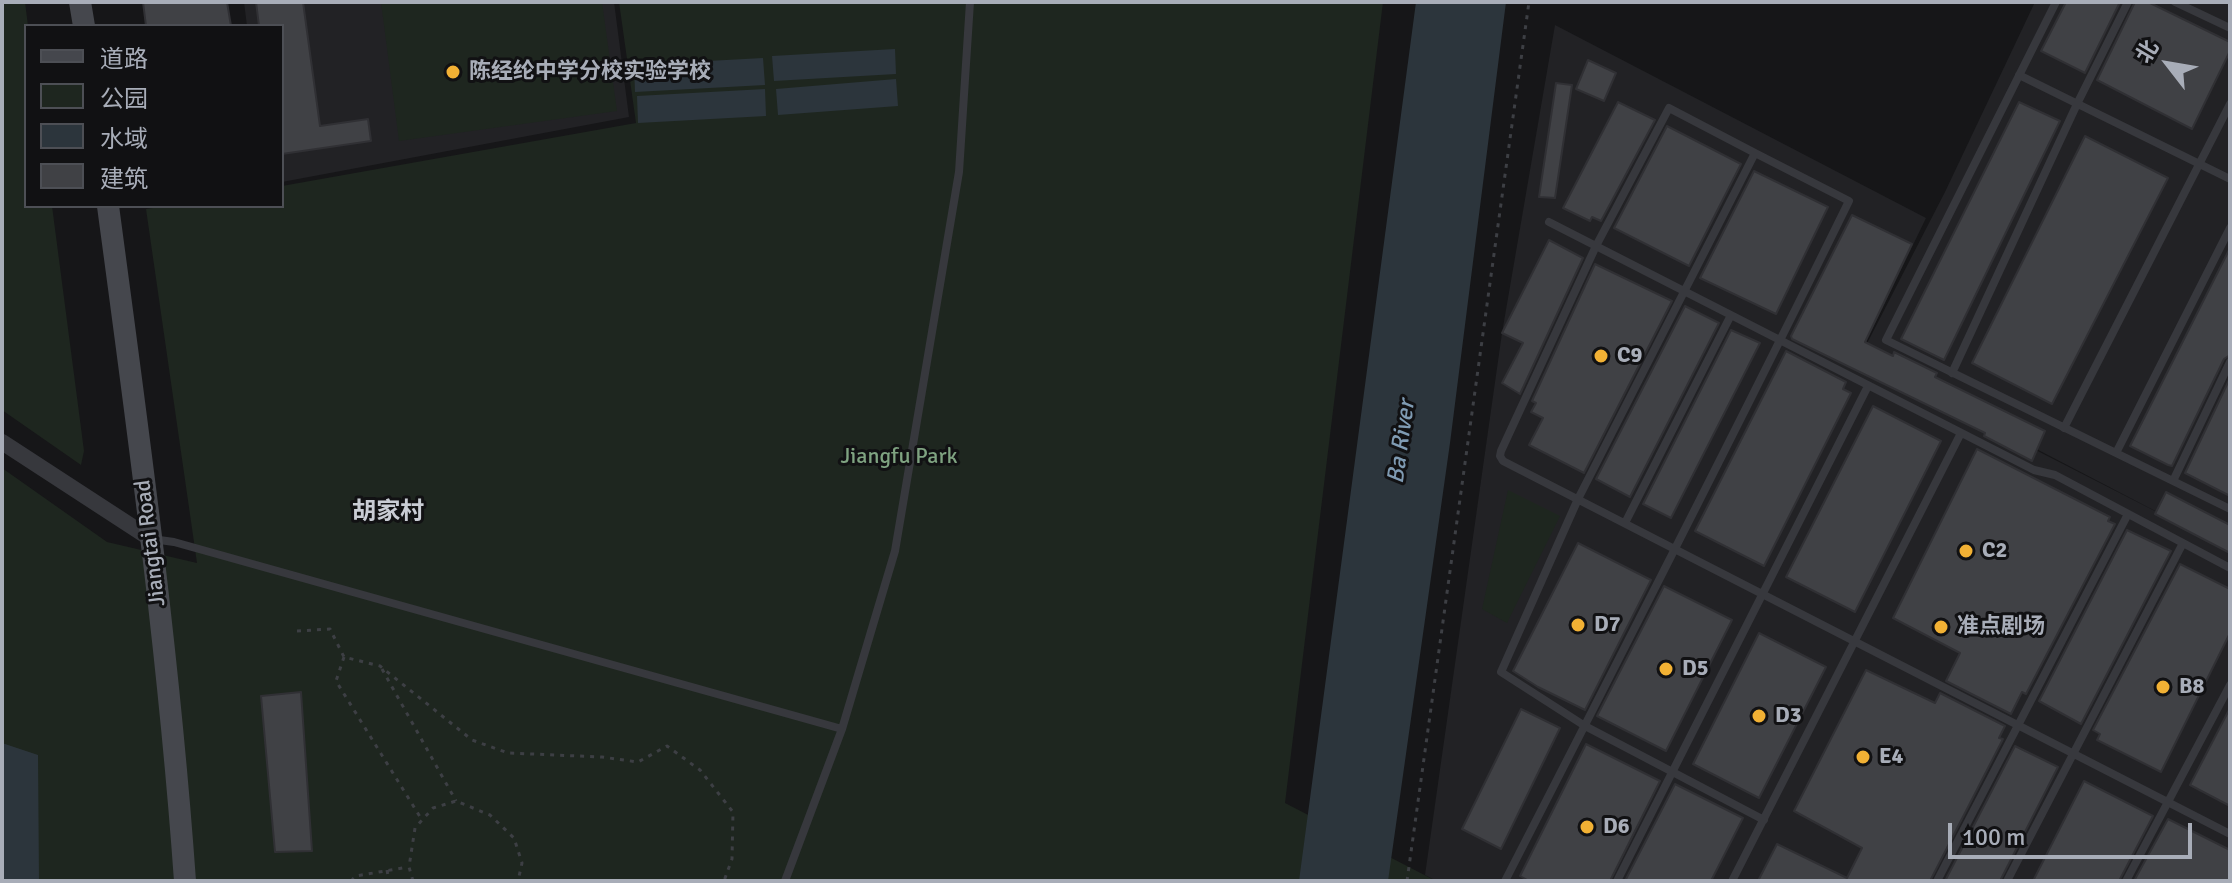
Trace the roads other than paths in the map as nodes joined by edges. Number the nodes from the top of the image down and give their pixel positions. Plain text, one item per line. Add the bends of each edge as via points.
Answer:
1 (80, 2) edge
2 (970, 2) edge
3 (2056, 2) edge
4 (2128, 2) edge
5 (2175, 2) edge
6 (84, 24) edge
7 (2230, 28) edge
8 (2019, 75) junction
9 (2077, 104) junction
10 (2230, 104) edge
11 (1755, 153) junction
12 (2200, 164) junction
13 (2230, 179) edge
14 (108, 208) edge
15 (1549, 222) dead end
16 (2230, 228) edge
17 (1596, 246) junction
18 (1685, 291) junction
19 (1731, 315) junction
20 (1780, 340) junction
21 (2230, 362) edge
22 (1952, 373) junction
23 (1868, 386) junction
24 (2064, 428) junction
25 (1961, 433) junction
26 (2, 442) edge
27 (2116, 453) junction
28 (2173, 481) junction
29 (1578, 499) junction
30 (2230, 509) edge
31 (2128, 514) junction
32 (1625, 523) junction
33 (151, 539) junction
34 (2183, 543) junction
35 (1675, 549) junction
36 (2230, 568) edge
37 (1762, 594) junction
38 (1854, 642) junction
39 (2230, 685) edge
40 (2018, 724) junction
41 (1585, 726) junction
42 (842, 729) junction
43 (2074, 754) junction
44 (1672, 772) junction
45 (2167, 803) junction
46 (1764, 820) junction
47 (2230, 834) edge
48 (185, 881) edge
49 (785, 881) edge
50 (1505, 881) edge
51 (1617, 881) edge
52 (1732, 881) edge
53 (1937, 881) edge
54 (2007, 881) edge
55 (2126, 881) edge

1 - 6 main road
2 - 42 lane via 959,172 895,551
3 - 8 lane
4 - 9 lane
5 - 7 lane
8 - 9 lane
8 - 22 lane via 1886,340
9 - 12 lane
9 - 22 lane
10 - 12 lane
11 - 17 lane via 1669,108
11 - 18 lane
11 - 20 lane via 1849,201
12 - 13 lane
12 - 24 lane
14 - 33 main road, Jiangtai Road
15 - 17 lane
16 - 27 lane
17 - 18 lane
17 - 29 lane via 1500,456
18 - 19 lane
18 - 29 lane
19 - 20 lane
19 - 32 lane
20 - 23 lane
20 - 35 lane
21 - 28 lane
22 - 24 lane
23 - 25 lane
23 - 37 lane
24 - 27 lane
25 - 31 lane
25 - 38 lane
26 - 33 street
27 - 28 lane
28 - 30 lane
29 - 32 lane
29 - 41 lane via 1501,672
31 - 34 lane
31 - 40 lane
32 - 35 lane
33 - 42 lane
33 - 48 main road, Jiangtai Road
34 - 36 lane
34 - 43 lane
35 - 37 lane
35 - 41 lane
37 - 38 lane
37 - 44 lane
38 - 40 lane
38 - 46 lane
39 - 45 lane
40 - 43 lane
40 - 53 lane
41 - 44 lane
41 - 50 lane
42 - 49 lane
43 - 45 lane
43 - 54 lane
44 - 46 lane
44 - 51 lane
45 - 47 lane
45 - 55 lane
46 - 52 lane

